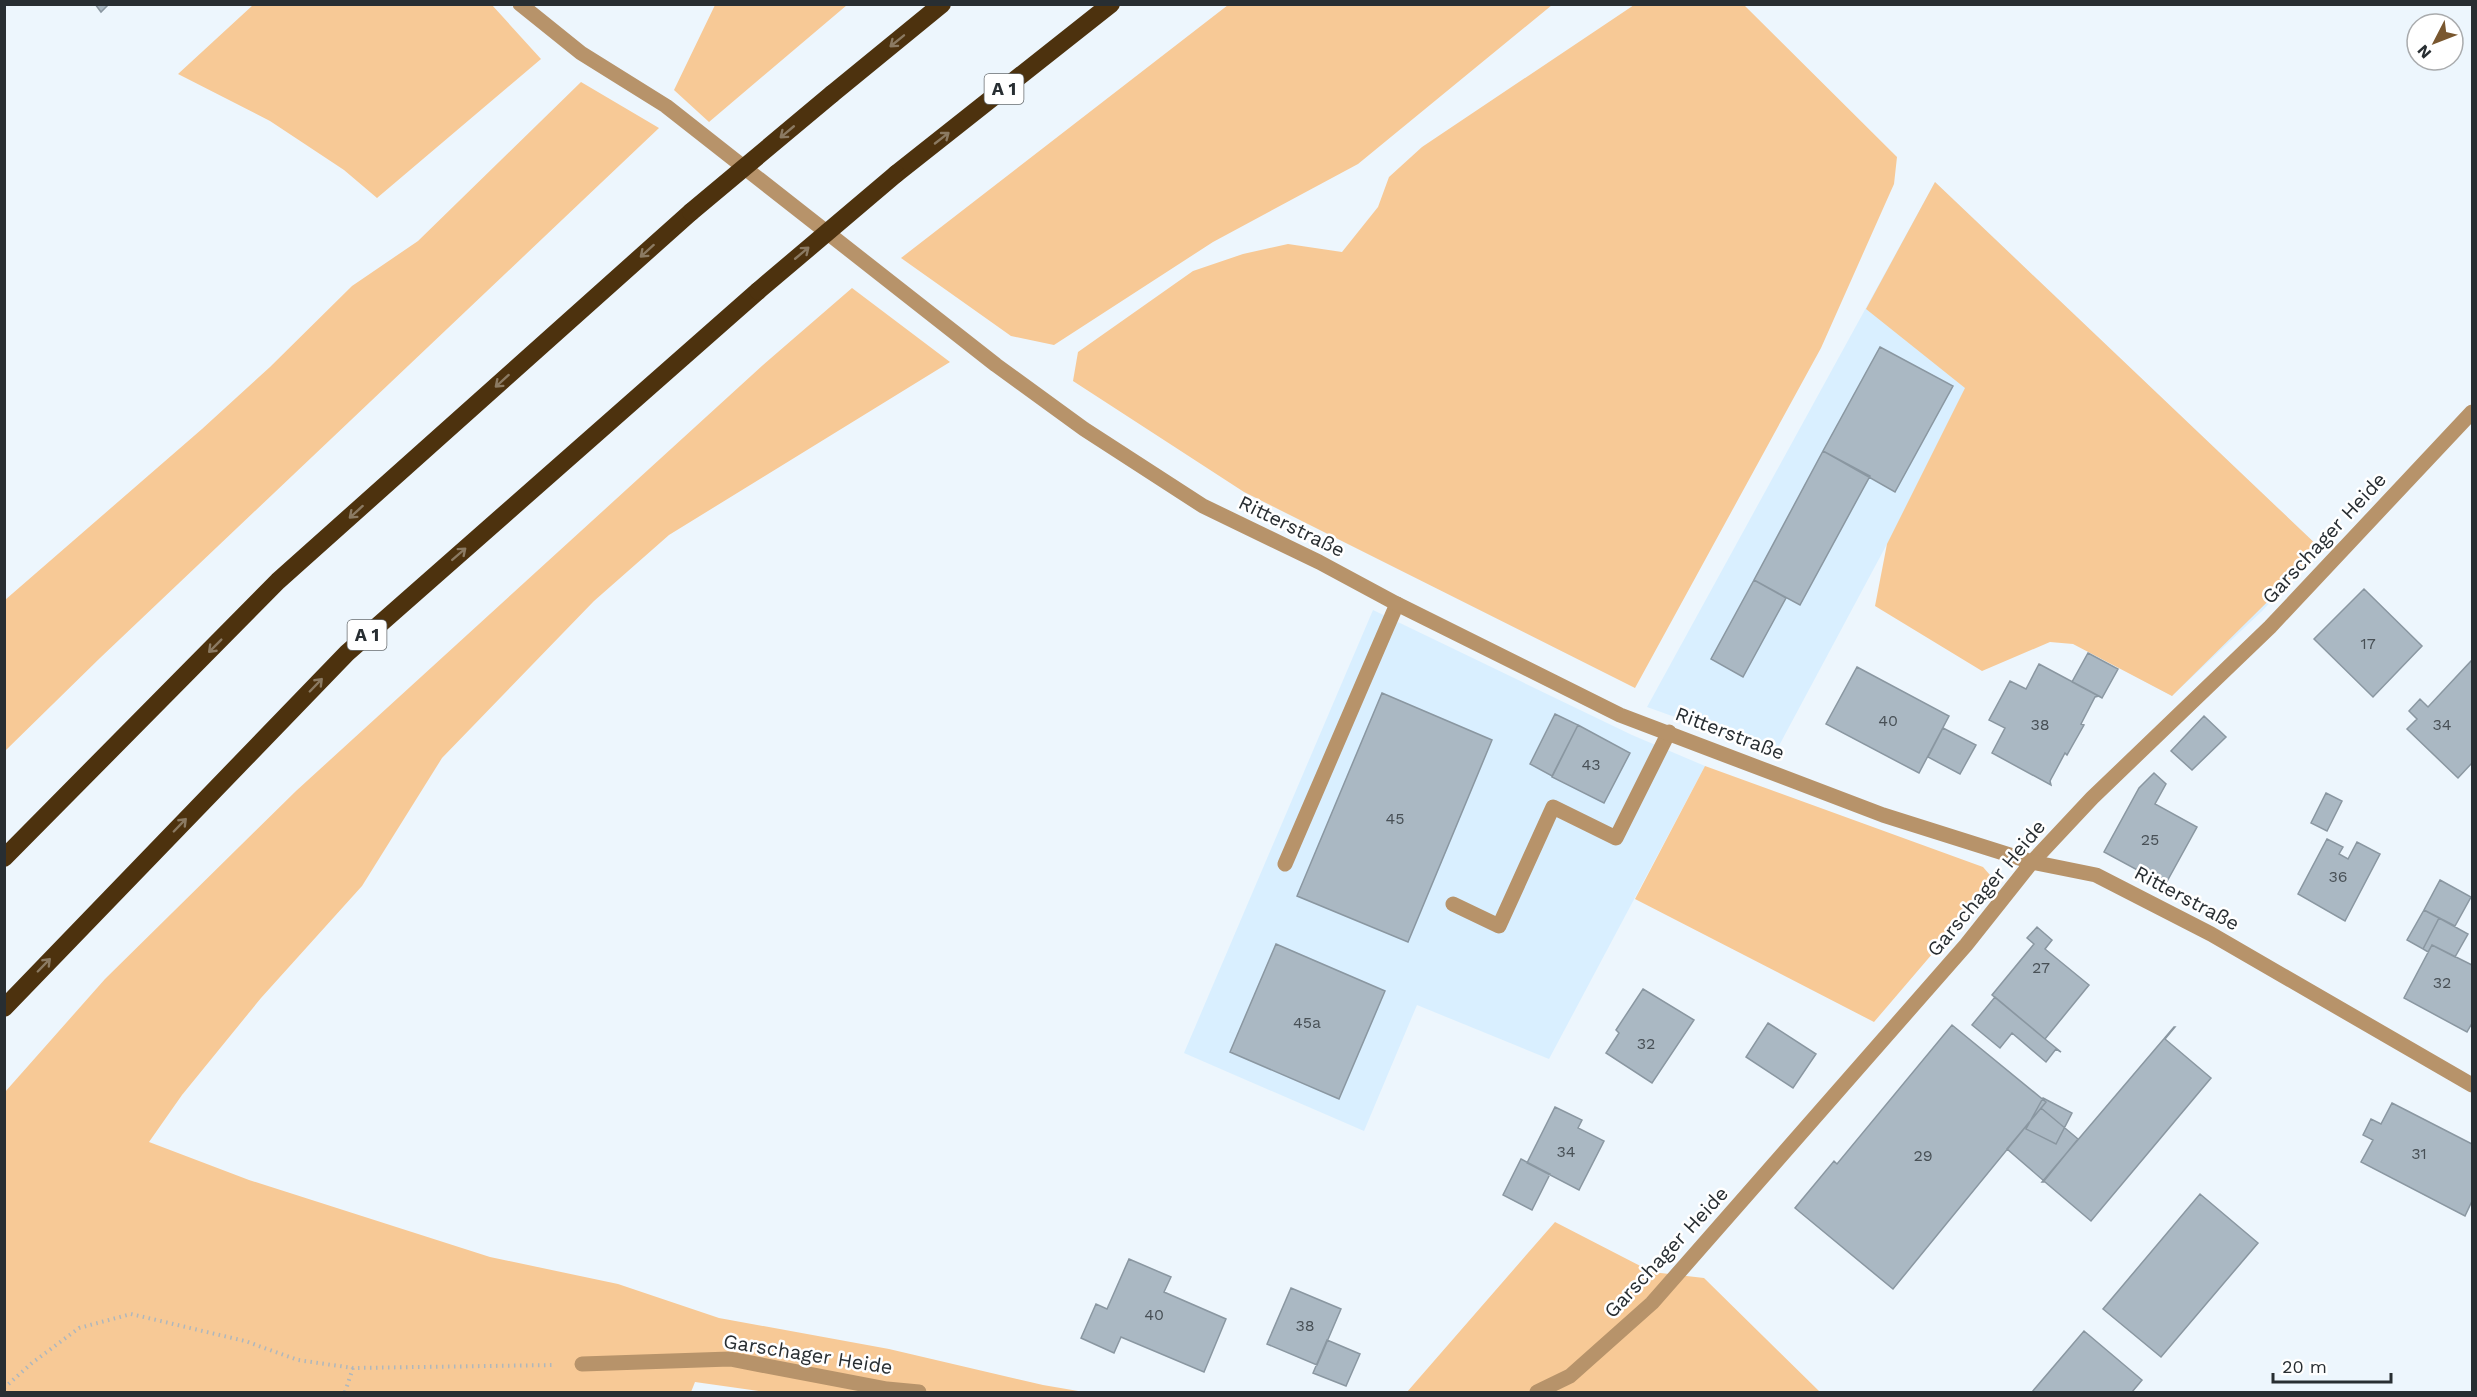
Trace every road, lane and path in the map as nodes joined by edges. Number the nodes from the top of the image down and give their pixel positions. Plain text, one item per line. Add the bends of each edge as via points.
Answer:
1 (520, 4) edge
2 (942, 4) edge
3 (1111, 4) edge
4 (2472, 412) edge
5 (1397, 604) junction
6 (1669, 732) junction
7 (4, 858) edge
8 (2032, 862) junction
9 (1285, 864) dead end
10 (1453, 904) dead end
11 (4, 1008) edge
12 (2472, 1085) edge
13 (582, 1364) joint
14 (353, 1368) junction
15 (4, 1388) edge
16 (887, 1391) edge
17 (345, 1392) edge
18 (919, 1392) edge
19 (1537, 1392) edge

1 - 5 street, Ritterstraße via 581,52 666,106 996,365 1084,429 1203,506
2 -> 7 highway, bridge via 691,212 278,582
11 -> 3 highway, A 1, bridge via 347,653 758,291 896,174
4 - 8 street, Garschager Heide via 2270,627 2092,798
5 - 6 street, Ritterstraße via 1620,715
5 - 9 street
6 - 8 street, Ritterstraße via 1883,815
6 - 10 street via 1616,838 1553,807 1499,926
8 - 12 street, Ritterstraße via 2107,880 2211,933
8 - 19 street, Garschager Heide via 1966,945 1652,1303 1570,1377
13 - 14 path
13 - 16 street, Garschager Heide via 730,1359
14 - 15 path via 298,1360 245,1341 131,1314 79,1328
14 - 17 path
16 - 18 street, Garschager Heide

